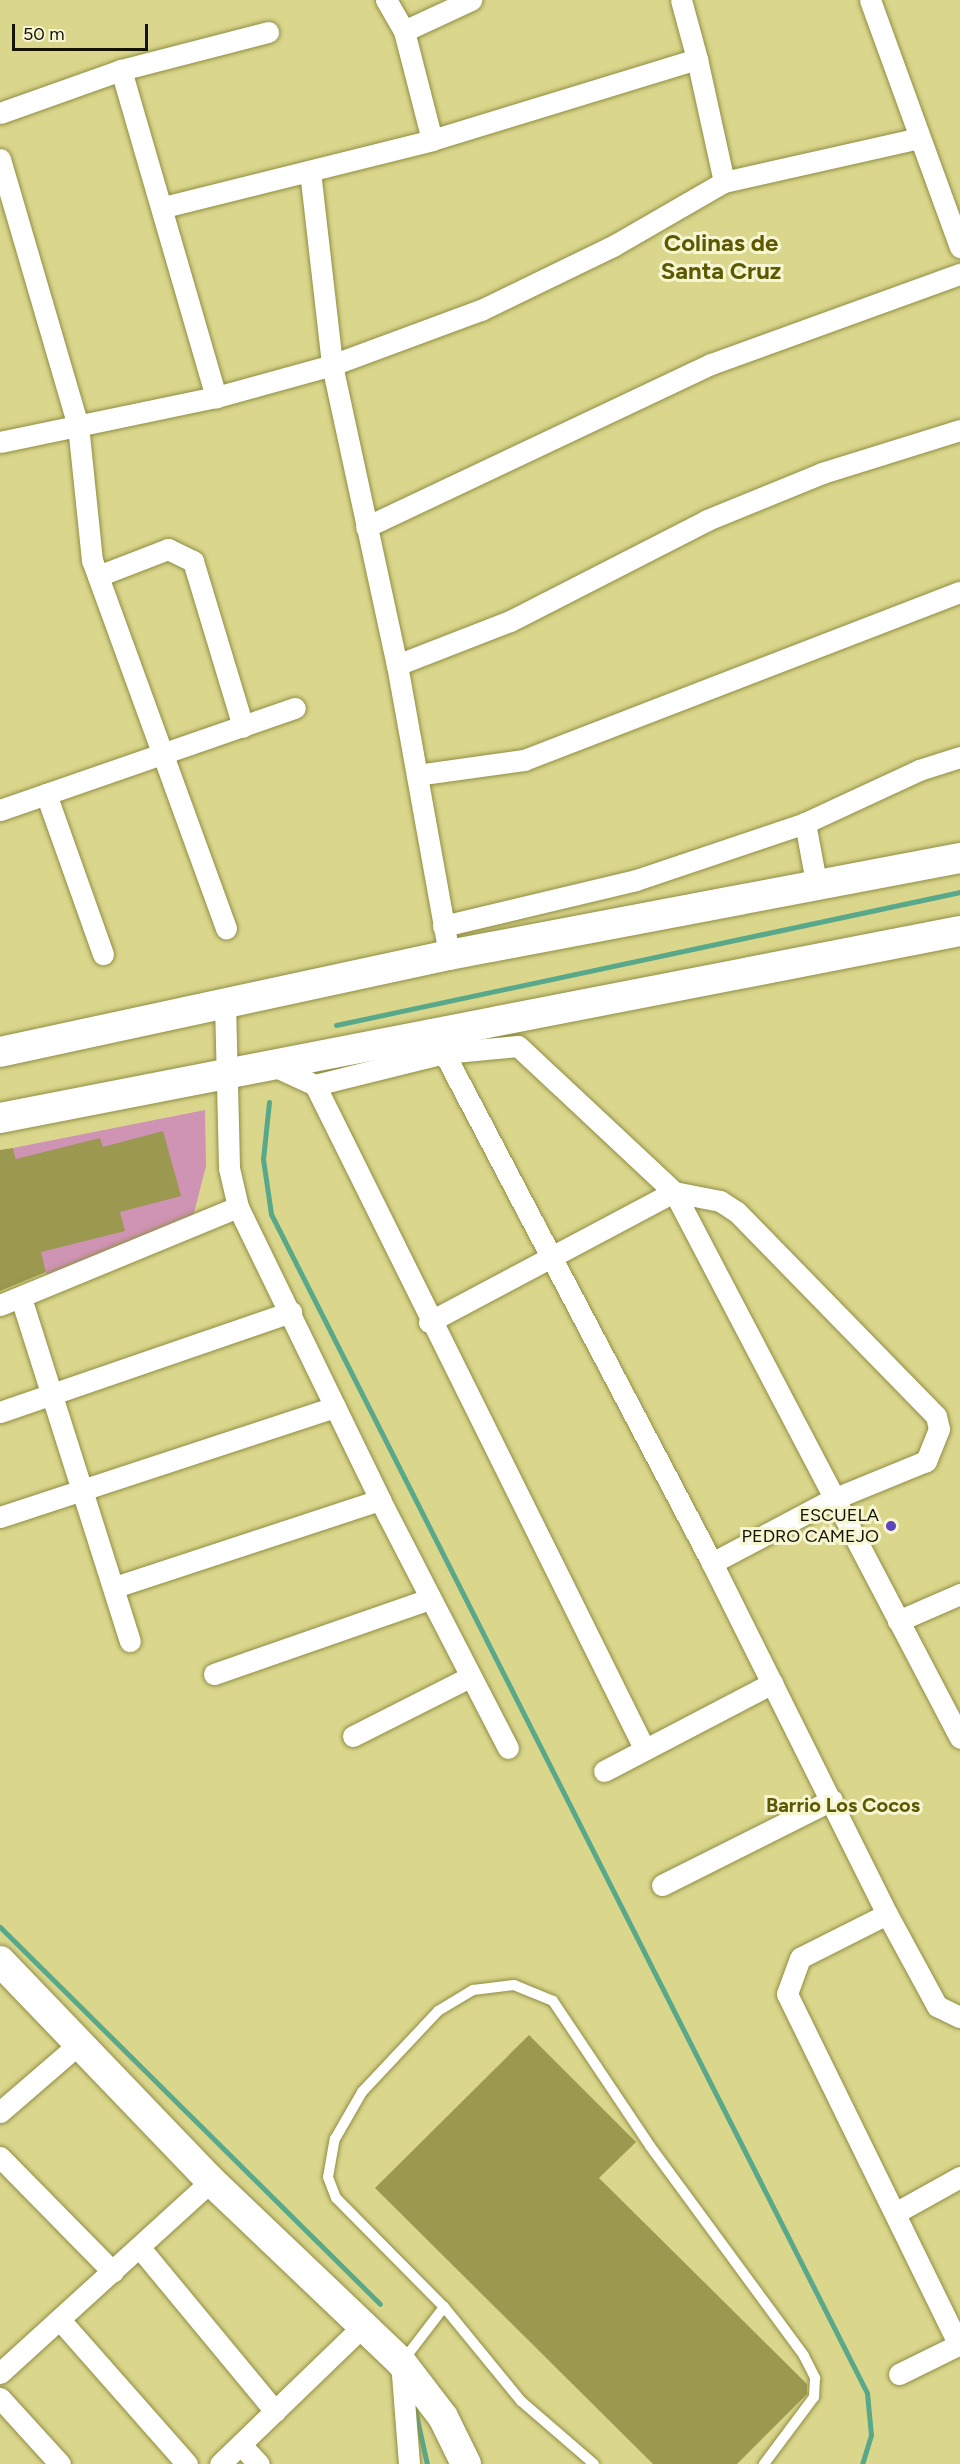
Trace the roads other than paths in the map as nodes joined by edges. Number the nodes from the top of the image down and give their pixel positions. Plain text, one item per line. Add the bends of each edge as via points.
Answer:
1 (386, 0) edge
2 (471, 0) edge
3 (681, 0) edge
4 (870, 0) edge
5 (404, 31) junction
6 (268, 32) dead end
7 (697, 59) junction
8 (121, 70) junction
9 (0, 113) edge
10 (919, 138) junction
11 (432, 140) junction
12 (0, 159) edge
13 (310, 171) junction
14 (724, 182) junction
15 (164, 207) junction
16 (960, 247) edge
17 (960, 274) edge
18 (332, 365) junction
19 (216, 397) junction
20 (78, 425) junction
21 (960, 430) edge
22 (0, 442) edge
23 (366, 527) junction
24 (98, 576) junction
25 (960, 592) edge
26 (397, 665) junction
27 (295, 708) dead end
28 (243, 727) junction
29 (165, 753) junction
30 (960, 757) edge
31 (417, 775) junction
32 (46, 794) junction
33 (0, 810) edge
34 (804, 823) junction
35 (960, 858) edge
36 (818, 887) junction
37 (443, 926) junction
38 (226, 928) dead end
39 (960, 931) edge
40 (103, 954) dead end
41 (449, 955) junction
42 (225, 1002) junction
43 (0, 1052) edge
44 (444, 1053) junction
45 (276, 1067) junction
46 (228, 1075) junction
47 (315, 1085) junction
48 (0, 1118) edge
49 (674, 1192) junction
50 (238, 1207) junction
51 (548, 1258) junction
52 (21, 1298) junction
53 (0, 1305) edge
54 (291, 1312) junction
55 (429, 1322) junction
56 (55, 1395) junction
57 (335, 1407) junction
58 (0, 1413) edge
59 (86, 1491) junction
60 (380, 1500) junction
61 (831, 1500) junction
62 (0, 1517) edge
63 (712, 1563) junction
64 (115, 1587) junction
65 (960, 1594) edge
66 (429, 1599) junction
67 (898, 1621) junction
68 (130, 1641) dead end
69 (214, 1674) dead end
70 (470, 1677) junction
71 (772, 1683) junction
72 (353, 1736) dead end
73 (960, 1738) edge
74 (508, 1748) dead end
75 (644, 1748) junction
76 (604, 1771) dead end
77 (832, 1800) junction
78 (662, 1885) dead end
79 (887, 1914) junction
80 (0, 1960) edge
81 (960, 2017) edge
82 (81, 2042) junction
83 (0, 2112) edge
84 (0, 2157) edge
85 (960, 2177) edge
86 (211, 2181) junction
87 (897, 2212) junction
88 (140, 2248) junction
89 (113, 2272) junction
90 (444, 2307) junction
91 (60, 2320) junction
92 (363, 2326) junction
93 (959, 2345) edge
94 (401, 2362) junction
95 (0, 2373) edge
96 (899, 2374) dead end
97 (0, 2398) edge
98 (275, 2411) junction
99 (242, 2445) junction
100 (60, 2464) edge
101 (187, 2464) edge
102 (220, 2464) edge
103 (259, 2464) edge
104 (409, 2464) edge
105 (466, 2464) edge
106 (594, 2464) edge
107 (764, 2464) edge

1 - 5 street
2 - 5 street
3 - 7 street
4 - 10 street
5 - 11 street
6 - 8 street
7 - 11 street
7 - 14 street
8 - 9 street
8 - 15 street
10 - 14 street
10 - 16 street
11 - 13 street
12 - 20 street
13 - 15 street
13 - 18 street
14 - 18 street via 613,246 481,310
15 - 19 street
17 - 23 street via 711,364
18 - 19 street
18 - 23 street
19 - 20 street
20 - 22 street
20 - 24 street
21 - 26 street via 822,473 707,520 510,621
23 - 26 street
24 - 28 street via 168,549 193,561
24 - 29 street
25 - 31 street via 524,760
26 - 31 street
27 - 28 street
28 - 29 street
29 - 32 street
29 - 38 street
30 - 34 street via 919,770
31 - 37 street
32 - 33 street
32 - 40 street
34 - 36 street
34 - 37 street via 636,880
35 - 36 main road
36 - 41 main road
37 - 41 street
39 - 45 main road
41 - 42 main road
42 - 43 main road
42 - 46 street
44 - 47 street
44 - 49 street via 504,1045 531,1053
44 - 51 street
45 - 46 main road
45 - 47 street
46 - 48 main road
46 - 50 street via 229,1168
47 - 55 street
49 - 51 street
49 - 61 street
49 - 61 street via 720,1201 737,1212 936,1416 938,1442 926,1461
50 - 52 street
50 - 54 street
51 - 55 street
51 - 63 street
52 - 53 street
52 - 56 street
54 - 56 street
54 - 57 street
55 - 75 street
56 - 58 street
56 - 59 street
57 - 59 street
57 - 60 street
59 - 62 street
59 - 64 street
60 - 64 street
60 - 66 street
61 - 63 street
61 - 67 street
63 - 71 street
64 - 68 street
65 - 67 street
66 - 69 street
66 - 70 street
67 - 73 street
70 - 72 street
70 - 74 street
71 - 75 street
71 - 77 street
75 - 76 street
77 - 78 street
77 - 79 street
79 - 81 street via 937,2006
79 - 87 street via 800,1958 787,1994
80 - 82 main road
82 - 83 street
82 - 86 main road
84 - 89 street
85 - 87 street
86 - 88 street
86 - 92 main road
87 - 93 street
88 - 89 street
88 - 98 street
89 - 91 street
90 - 94 lane
90 - 106 lane via 521,2401
90 - 107 lane via 336,2198 328,2159 362,2092 438,2011 473,1990 514,1985 533,1989 553,2001 814,2378 806,2414
91 - 95 street
91 - 101 street
92 - 94 main road
92 - 98 street
93 - 96 street
94 - 104 street
94 - 105 main road via 443,2417
97 - 100 street
98 - 99 street
99 - 102 street
99 - 103 street

